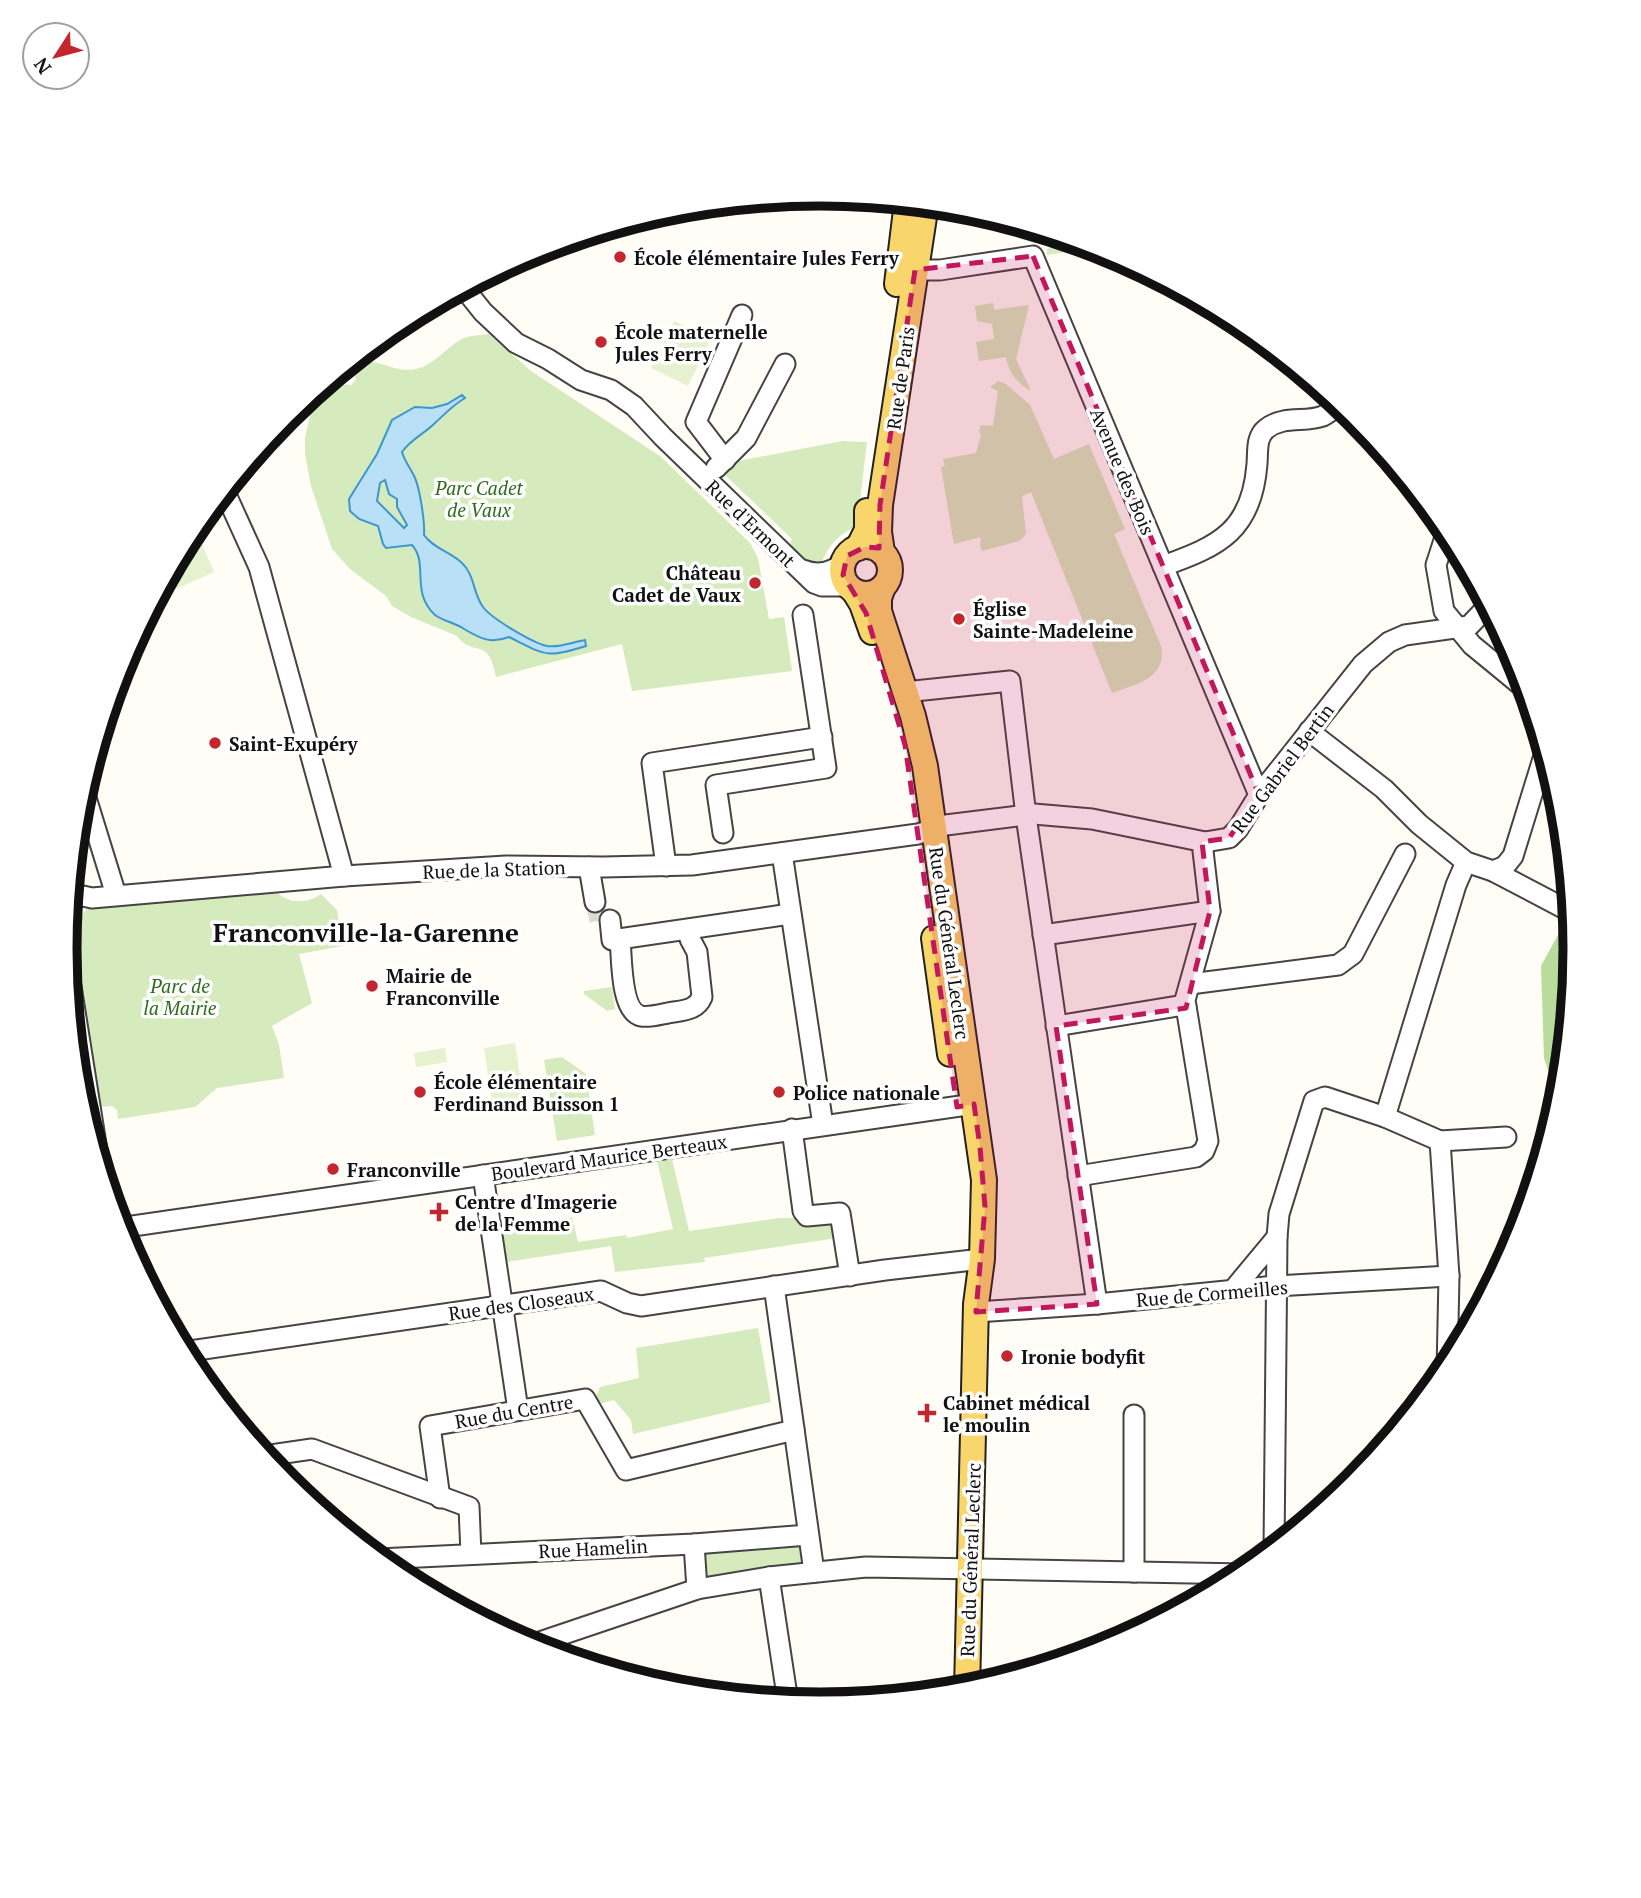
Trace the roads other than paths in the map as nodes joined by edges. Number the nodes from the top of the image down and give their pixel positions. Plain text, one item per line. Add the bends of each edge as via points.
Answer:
1 (906, 211) edge
2 (924, 213) edge
3 (915, 270) junction
4 (477, 290) edge
5 (469, 294) edge
6 (742, 315) dead end
7 (548, 359) junction
8 (785, 364) dead end
9 (1332, 409) edge
10 (725, 460) junction
11 (705, 478) junction
12 (228, 500) edge
13 (1443, 543) edge
14 (1163, 565) junction
15 (857, 568) junction
16 (883, 587) junction
17 (1482, 611) edge
18 (803, 615) dead end
19 (1458, 628) junction
20 (1513, 678) edge
21 (905, 692) junction
22 (1309, 731) junction
23 (822, 737) junction
24 (709, 754) junction
25 (1541, 765) edge
26 (716, 785) junction
27 (1259, 795) junction
28 (90, 810) edge
29 (1026, 816) junction
30 (926, 831) junction
31 (723, 833) dead end
32 (1205, 842) junction
33 (782, 853) junction
34 (1405, 854) dead end
35 (1466, 862) junction
36 (666, 866) junction
37 (596, 867) junction
38 (1493, 871) junction
39 (344, 876) junction
40 (116, 895) junction
41 (79, 896) edge
42 (92, 898) junction
43 (79, 902) edge
44 (1562, 907) edge
45 (1210, 911) junction
46 (790, 914) junction
47 (690, 929) junction
48 (1043, 935) junction
49 (616, 940) junction
50 (1190, 984) junction
51 (1186, 1008) junction
52 (1056, 1026) junction
53 (965, 1105) junction
54 (1385, 1117) junction
55 (823, 1125) junction
56 (792, 1129) junction
57 (1506, 1137) dead end
58 (1440, 1141) junction
59 (483, 1175) junction
60 (1079, 1176) junction
61 (131, 1226) edge
62 (1277, 1237) junction
63 (975, 1260) junction
64 (850, 1276) junction
65 (1449, 1276) junction
66 (774, 1286) junction
67 (1276, 1286) junction
68 (1233, 1290) junction
69 (1097, 1304) junction
70 (501, 1305) junction
71 (976, 1308) junction
72 (1447, 1348) edge
73 (195, 1350) edge
74 (518, 1410) junction
75 (1134, 1415) dead end
76 (794, 1430) junction
77 (276, 1454) edge
78 (440, 1498) junction
79 (808, 1535) junction
80 (1274, 1538) edge
81 (694, 1544) junction
82 (471, 1554) junction
83 (395, 1558) edge
84 (969, 1570) junction
85 (814, 1572) junction
86 (1134, 1572) junction
87 (1223, 1574) edge
88 (769, 1577) junction
89 (697, 1589) junction
90 (546, 1640) edge
91 (967, 1678) edge
92 (786, 1691) edge

1 - 15 main road, Rue de Paris via 867,530
2 - 3 main road, Rue de Paris
3 - 14 street, Avenue des Bois via 1033,256
3 - 15 main road, Rue de Paris via 878,532
4 - 7 street, Rue d'Ermont
5 - 7 street, Rue d'Ermont via 511,340
6 - 10 street via 696,422
7 - 11 street, Rue d'Ermont via 625,399
8 - 10 street via 746,438
9 - 14 street via 1323,416 1283,420 1265,429 1258,441 1251,500 1234,528 1211,548
10 - 11 street
11 - 15 street, Rue d'Ermont via 814,583 822,586
12 - 39 street via 262,577
13 - 19 street via 1436,565 1444,611
14 - 27 street, Avenue des Bois
15 - 16 main road via 869,594
15 - 16 main road, Rue du Général Leclerc via 888,561 890,575
15 - 30 main road, Rue du Général Leclerc
16 - 21 main road, Rue du Général Leclerc via 879,611
17 - 19 street, Rue Gabriel Bertin via 1469,626
18 - 23 street
19 - 20 street
19 - 22 street, Rue Gabriel Bertin via 1405,635 1389,642 1363,664
21 - 29 street via 1010,681
21 - 30 main road, Rue du Général Leclerc via 925,766
22 - 27 street, Rue Gabriel Bertin
22 - 35 street via 1384,789
23 - 24 street
23 - 26 street via 827,768
24 - 26 street
24 - 36 street via 652,763
25 - 38 street via 1513,856
26 - 31 street
27 - 32 street, Rue Gabriel Bertin via 1229,838
28 - 40 street
29 - 30 street, Rue Gabriel Bertin
29 - 32 street, Rue Gabriel Bertin via 1092,819
29 - 48 street
30 - 33 street, Rue de la Station
30 - 53 main road, Rue du Général Leclerc
32 - 45 street
33 - 36 street, Rue de la Station
33 - 46 street
34 - 50 street via 1353,954 1338,965
35 - 38 street
35 - 54 street
36 - 37 street, Rue de la Station
37 - 39 street, Rue de la Station via 506,866
37 - 49 street via 603,911
38 - 44 street
39 - 40 street, Rue de la Station
40 - 42 street, Rue de la Station
41 - 42 street, Rue de la Station
42 - 43 street
45 - 48 street
45 - 50 street
46 - 47 street
46 - 55 street
47 - 49 street
47 - 49 street via 698,963 699,1004 643,1017 629,1007
48 - 52 street
50 - 51 street
51 - 52 street
51 - 60 street via 1208,1141 1205,1151 1196,1157
52 - 60 street
53 - 55 street, Boulevard Maurice Berteaux
53 - 63 main road, Rue du Général Leclerc
54 - 58 street
54 - 62 street via 1325,1097 1314,1101 1279,1213
55 - 56 street, Boulevard Maurice Berteaux
56 - 59 street, Boulevard Maurice Berteaux
56 - 64 street via 803,1211 807,1216 839,1213
57 - 58 street
58 - 65 street
59 - 61 street, Boulevard Maurice Berteaux
59 - 70 street
60 - 69 street
62 - 67 street
62 - 68 street
63 - 64 street, Rue des Closeaux
63 - 71 main road, Rue du Général Leclerc
64 - 66 street, Rue des Closeaux
65 - 67 street, Rue de Cormeilles
65 - 72 street
66 - 70 street, Rue des Closeaux via 640,1306 601,1291
66 - 76 street
67 - 68 street, Rue de Cormeilles
67 - 80 street
68 - 69 street, Rue de Cormeilles
69 - 71 street, Rue de Cormeilles
70 - 73 street, Rue des Closeaux
70 - 74 street
71 - 84 main road, Rue du Général Leclerc
74 - 76 street, Rue du Centre via 585,1399 626,1469
74 - 78 street, Rue du Centre via 430,1426
75 - 86 street
76 - 79 street
77 - 78 street via 312,1449
78 - 82 street via 468,1507
79 - 81 street, Rue Hamelin
79 - 85 street
81 - 82 street, Rue Hamelin
81 - 89 street
82 - 83 street, Rue Hamelin
84 - 85 street via 866,1567
84 - 86 street
84 - 91 main road, Rue du Général Leclerc
85 - 88 street
86 - 87 street
88 - 89 street
88 - 92 street
89 - 90 street

